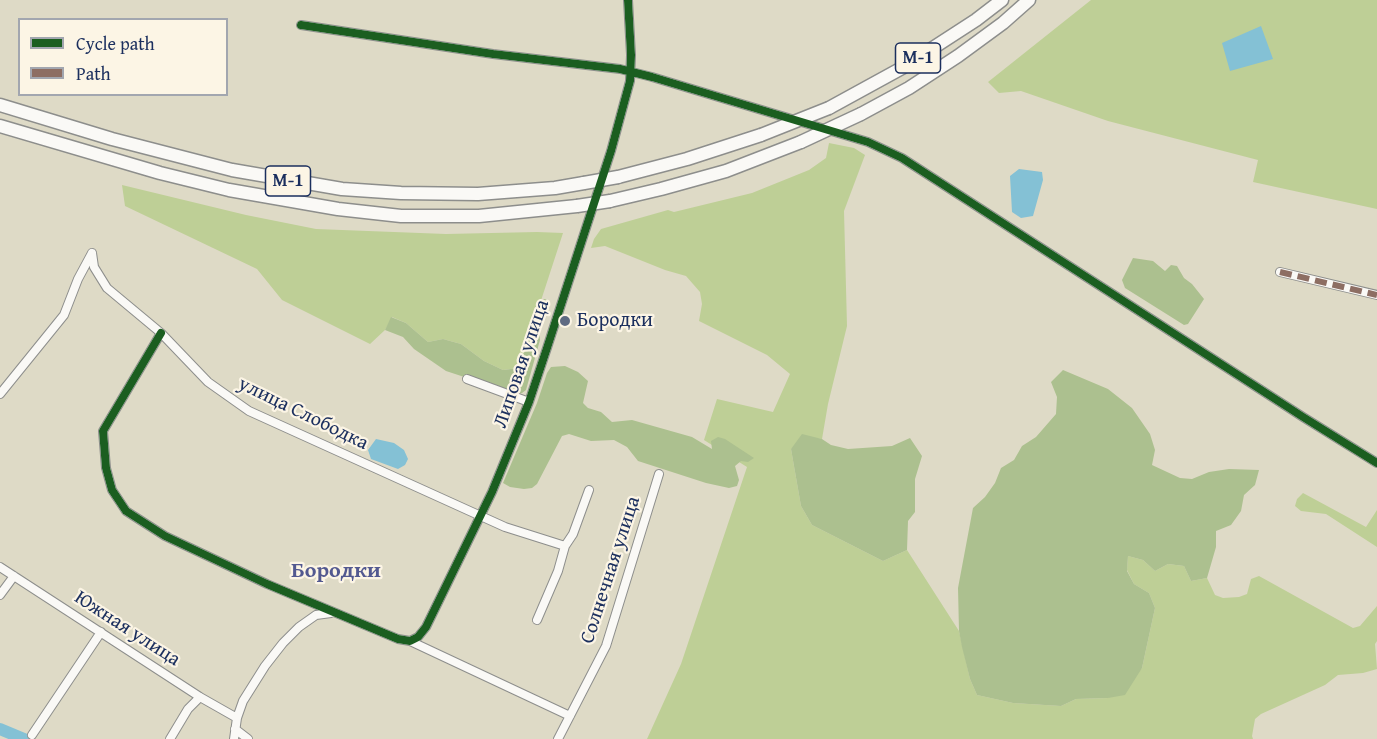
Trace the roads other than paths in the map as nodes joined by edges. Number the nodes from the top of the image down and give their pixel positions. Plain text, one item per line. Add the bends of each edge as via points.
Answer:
1 (628, 0) edge
2 (1002, 0) edge
3 (1029, 0) edge
4 (301, 25) dead end
5 (632, 72) junction
6 (0, 105) edge
7 (0, 126) edge
8 (1280, 273) dead end
9 (1377, 295) edge
10 (161, 333) junction
11 (468, 380) dead end
12 (0, 394) edge
13 (529, 402) junction
14 (1377, 463) edge
15 (659, 474) dead end
16 (589, 490) dead end
17 (481, 515) junction
18 (565, 546) junction
19 (0, 567) edge
20 (14, 576) junction
21 (0, 595) edge
22 (335, 614) junction
23 (537, 620) dead end
24 (101, 632) junction
25 (410, 641) junction
26 (200, 697) junction
27 (570, 716) junction
28 (237, 719) junction
29 (235, 729) junction
30 (32, 735) dead end
31 (170, 739) edge
32 (234, 739) edge
33 (248, 739) edge
34 (558, 739) edge

1 - 5 street, Липовая улица
2 - 6 highway, М-1, bridge via 902,68 829,108 687,159 618,177 526,191 478,194 342,189 220,168
3 - 7 highway, М-1, bridge via 958,57 909,88 801,142 726,171 577,206 479,216 401,216 338,210 160,173
4 - 5 street
5 - 13 street, Липовая улица via 611,151
5 - 14 street via 867,142 895,154
8 - 9 street
10 - 12 street, улица Слободка via 107,288 94,267 92,253 64,315
10 - 17 street, улица Слободка via 208,382 249,411
10 - 22 street via 103,431 106,468 116,500 165,536
11 - 13 street
13 - 17 street, Липовая улица
15 - 27 street, Солнечная улица via 606,646
16 - 18 street
17 - 18 street, улица Слободка
17 - 25 street, Липовая улица via 426,627 418,638
18 - 23 street
19 - 20 street, Южная улица
20 - 21 street
20 - 24 street, Южная улица
22 - 25 street
22 - 28 street via 316,615 283,643 253,683
24 - 26 street, Южная улица
24 - 30 street
25 - 27 street
26 - 28 street, Южная улица
26 - 31 street
27 - 34 street, Солнечная улица
28 - 29 street
29 - 32 street
29 - 33 street

